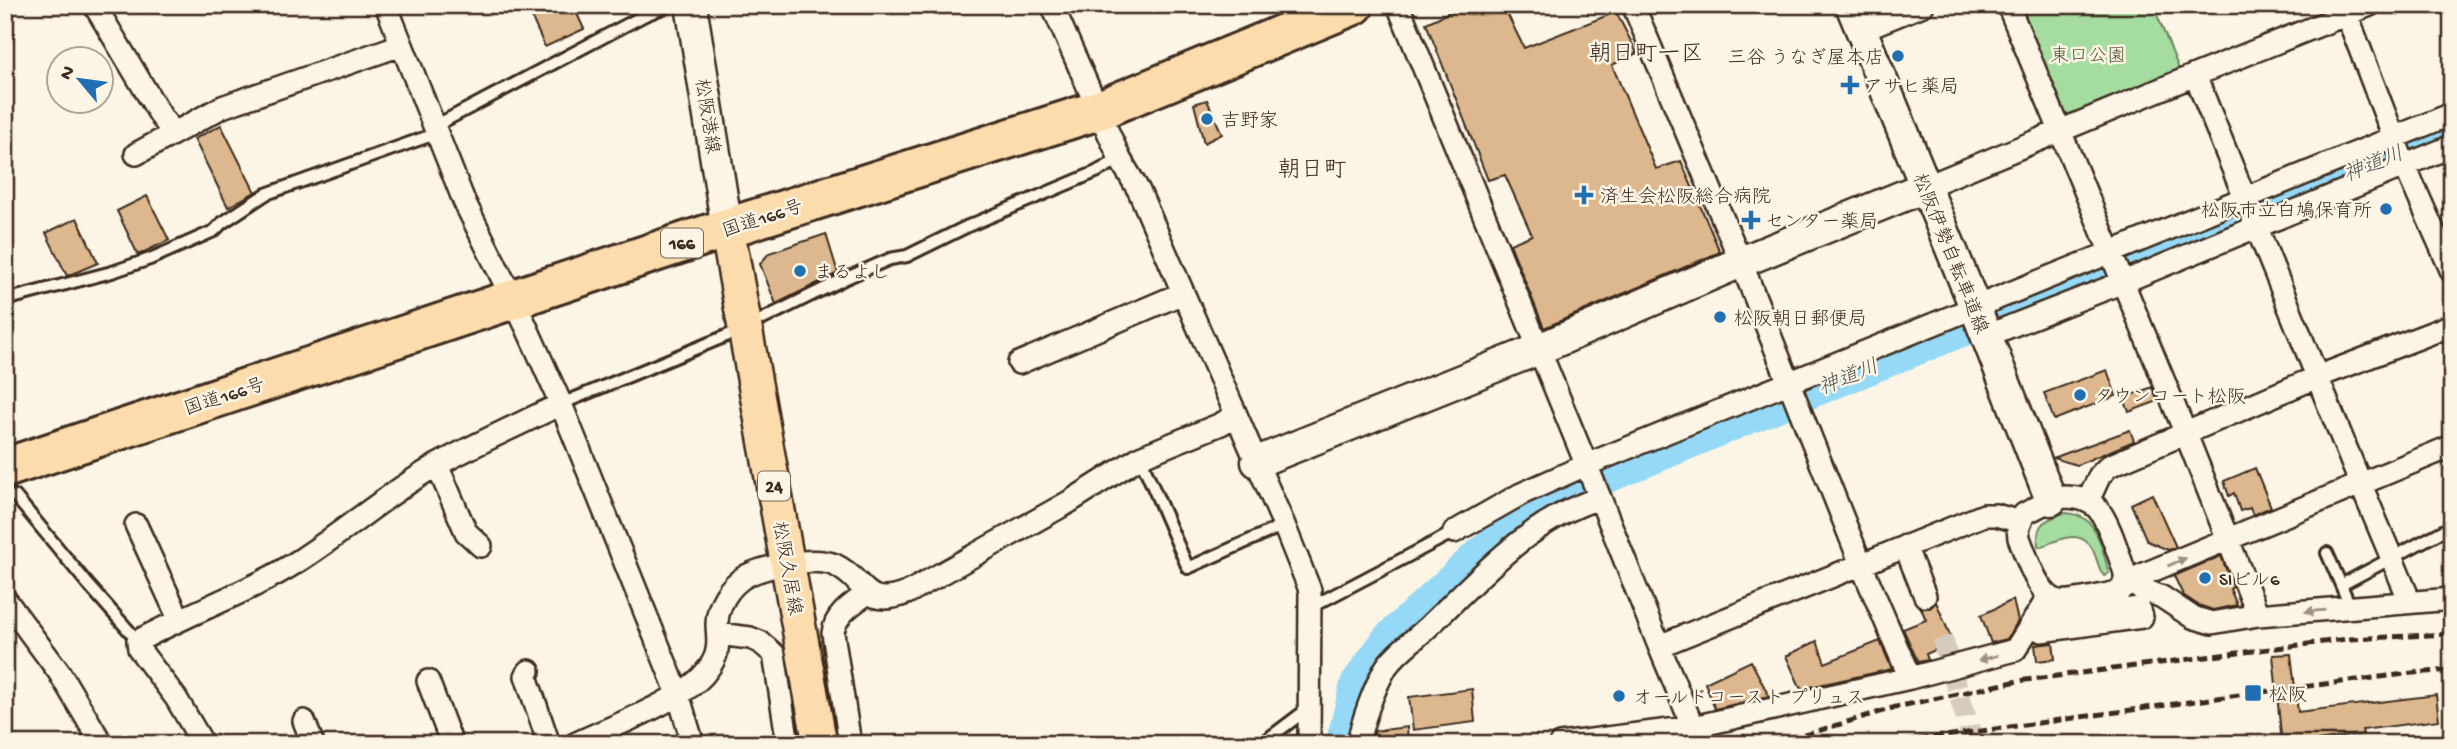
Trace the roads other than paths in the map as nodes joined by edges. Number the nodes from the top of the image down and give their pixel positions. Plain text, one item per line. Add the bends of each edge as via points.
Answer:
1 (386, 5) edge
2 (670, 5) edge
3 (691, 5) edge
4 (1052, 5) edge
5 (1354, 5) edge
6 (1398, 5) edge
7 (1633, 5) edge
8 (1923, 5) edge
9 (2008, 5) edge
10 (2370, 5) edge
11 (95, 6) edge
12 (2345, 10) edge
13 (1856, 18) edge
14 (401, 45) junction
15 (2194, 75) junction
16 (1099, 110) junction
17 (2452, 114) edge
18 (434, 130) junction
19 (2059, 131) junction
20 (174, 133) junction
21 (2394, 137) junction
22 (2452, 145) edge
23 (136, 154) dead end
24 (1120, 159) junction
25 (2404, 164) junction
26 (1925, 187) junction
27 (2244, 196) junction
28 (2257, 225) junction
29 (727, 228) junction
30 (2443, 232) edge
31 (2109, 253) junction
32 (1741, 262) junction
33 (2452, 272) edge
34 (2121, 283) junction
35 (1183, 293) junction
36 (5, 300) edge
37 (513, 300) junction
38 (1975, 307) junction
39 (764, 319) dead end
40 (2452, 324) edge
41 (731, 334) dead end
42 (1986, 336) junction
43 (1539, 349) junction
44 (1019, 363) dead end
45 (2317, 377) junction
46 (1790, 386) junction
47 (561, 404) junction
48 (1236, 415) junction
49 (2185, 432) junction
50 (2452, 446) edge
51 (1140, 457) junction
52 (1257, 462) junction
53 (437, 465) junction
54 (10, 482) edge
55 (1593, 482) junction
56 (2361, 485) junction
57 (2052, 500) junction
58 (2088, 501) junction
59 (2020, 522) junction
60 (136, 525) dead end
61 (1284, 525) junction
62 (2452, 526) edge
63 (1454, 532) joint
64 (2228, 540) junction
65 (481, 546) dead end
66 (1905, 546) junction
67 (2327, 553) dead end
68 (2392, 558) junction
69 (789, 564) junction
70 (1861, 564) junction
71 (2125, 582) junction
72 (2341, 585) junction
73 (868, 593) junction
74 (1925, 596) dead end
75 (2049, 596) junction
76 (5, 599) edge
77 (2452, 599) edge
78 (2407, 604) junction
79 (1311, 607) junction
80 (2351, 608) junction
81 (2258, 615) junction
82 (179, 618) junction
83 (718, 634) junction
84 (138, 641) junction
85 (1658, 646) junction
86 (528, 671) dead end
87 (1910, 678) junction
88 (428, 681) dead end
89 (678, 694) junction
90 (1309, 708) junction
91 (304, 721) dead end
92 (1693, 727) junction
93 (1566, 743) edge
94 (102, 744) edge
95 (204, 744) edge
96 (313, 744) edge
97 (452, 744) edge
98 (549, 744) edge
99 (575, 744) edge
100 (693, 744) edge
101 (788, 744) edge
102 (820, 744) edge
103 (850, 744) edge
104 (1261, 744) edge
105 (1309, 744) edge
106 (1358, 744) edge
107 (1560, 744) edge

1 - 14 street
2 - 18 lane
3 - 29 main road, 松阪港線
4 - 16 street
5 - 16 highway, 国道166号 / 166
6 - 43 street
7 - 32 street
8 - 13 street
9 - 19 street
10 - 12 street
11 - 20 street
12 - 15 street
12 - 21 street
13 - 26 main road, 松阪伊勢自転車道線
14 - 18 street
14 - 20 street via 222,107
15 - 19 street
15 - 27 street
16 - 24 street
16 - 29 highway, 国道166号 / 166
17 - 21 street
18 - 36 lane via 266,194 214,231 150,259
18 - 37 street
19 - 26 street
19 - 31 street
20 - 23 street
21 - 25 street
21 - 27 street
22 - 25 street
24 - 35 street via 1139,191
24 - 39 lane via 906,256 844,279
25 - 28 street
25 - 30 street
26 - 32 main road
26 - 38 main road, 松阪伊勢自転車道線
27 - 28 street
27 - 31 street
28 - 34 street
28 - 45 street
29 - 37 highway, 国道166号 / 166
29 - 69 main road, 松阪久居線 / 24
30 - 33 street
31 - 34 street
31 - 38 street
32 - 43 main road
32 - 46 street
34 - 42 street
34 - 49 street
35 - 44 street
35 - 48 street
37 - 47 street
37 - 54 highway, 国道166号 / 166
38 - 42 main road, 松阪伊勢自転車道線
38 - 46 street
40 - 45 street
41 - 47 lane
42 - 57 main road, 松阪伊勢自転車道線
43 - 52 main road
43 - 55 street
45 - 49 street
45 - 56 street
46 - 55 street
46 - 70 street
47 - 53 street
47 - 89 street
48 - 51 street
48 - 52 street
49 - 58 street via 2109,466
49 - 64 street
50 - 56 street
51 - 61 lane via 1188,568
51 - 73 street via 908,593 880,599
52 - 61 street
53 - 65 street via 466,532
53 - 82 street via 300,560
54 - 84 lane via 86,582
55 - 63 street via 1521,494
55 - 85 street
55 - 106 street via 1583,503 1532,531 1386,667
56 - 64 street
56 - 68 street
57 - 58 street via 2076,497
57 - 59 street via 2024,514
58 - 71 street via 2101,513 2122,562
59 - 66 street via 1984,515
59 - 75 street via 2019,538
60 - 82 street
61 - 79 street via 1310,590
62 - 68 lane
63 - 79 lane
71 -> 64 street
64 - 81 street
66 - 70 street
66 - 74 street
67 - 72 lane
68 - 72 lane
68 - 78 street
69 - 73 street via 834,565
69 - 83 street via 757,571 734,586 719,609
69 - 102 main road, 松阪久居線 / 24
70 - 85 street
70 - 87 street
71 - 75 street via 2119,592 2059,601
71 - 81 street via 2162,597 2192,617 2212,622
72 - 80 lane
73 - 103 street via 841,615 833,633
75 -> 87 street via 2015,650
76 - 94 street via 59,672
77 - 78 street
78 - 80 street
79 - 90 street
80 -> 81 street
82 - 84 street
83 - 89 street via 718,651 707,671
83 - 101 street via 750,638 774,654
84 - 95 street
85 - 92 street
86 - 98 street
87 - 92 street
88 - 97 street
89 - 99 street
89 - 100 street
90 - 104 lane
90 - 105 street
91 - 96 street
92 - 93 street
93 - 107 street

